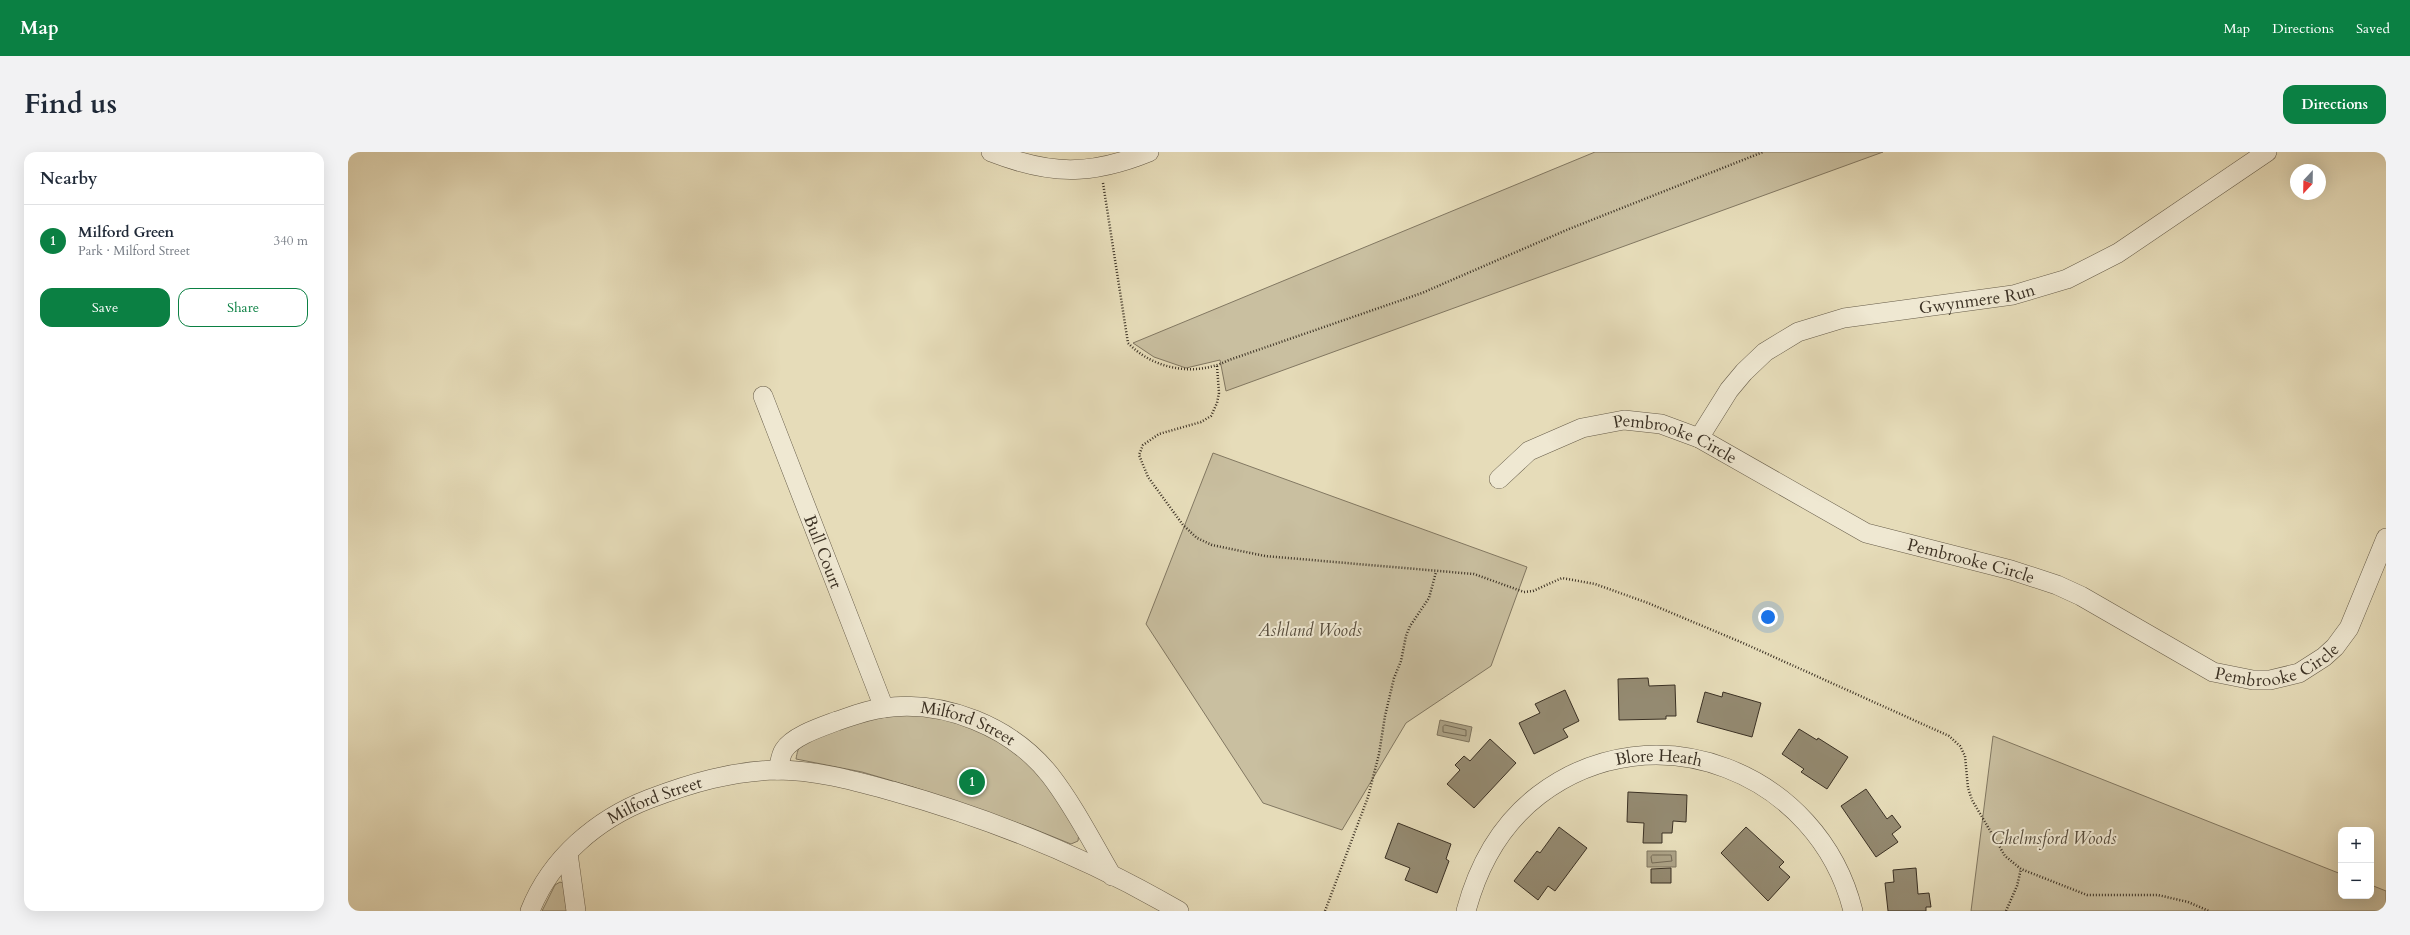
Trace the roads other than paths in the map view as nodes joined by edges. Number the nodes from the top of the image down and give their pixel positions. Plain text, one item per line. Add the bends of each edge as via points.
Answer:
1 (991, 152) edge
2 (1149, 152) edge
3 (2267, 152) edge
4 (763, 396) dead end
5 (1699, 438) junction
6 (1499, 479) dead end
7 (2386, 538) edge
8 (884, 708) junction
9 (778, 770) junction
10 (568, 853) junction
11 (1112, 876) junction
12 (530, 911) edge
13 (576, 911) edge
14 (1180, 911) edge
15 (1466, 911) edge
16 (1853, 911) edge

1 - 2 street via 1034,167 1074,170 1109,165
3 - 5 street, Gwynmere Run via 2118,253 2067,280 2013,295 1844,318 1798,332 1765,352 1744,372 1729,390
4 - 8 street, Bull Court
5 - 6 street, Pembrooke Circle via 1661,424 1624,420 1601,423 1582,428 1529,451
5 - 7 street, Pembrooke Circle via 1866,533 2011,570 2057,585 2081,596 2213,672 2239,679 2283,678 2299,673 2324,657 2349,628
8 - 9 street, Milford Street via 851,716 802,736 784,750
8 - 11 street, Milford Street via 925,708 957,714 984,724 1020,746 1044,768 1061,790
9 - 10 street, Milford Street via 714,777 634,805 601,822
9 - 11 street, Milford Street via 826,775 924,800 1034,840
10 - 12 street, Milford Street via 547,878
10 - 13 street
11 - 14 street, Milford Street
15 - 16 street, Blore Heath via 1477,876 1493,847 1514,819 1539,796 1570,776 1606,762 1662,755 1697,759 1737,772 1763,785 1789,803 1808,823 1829,853 1843,879

